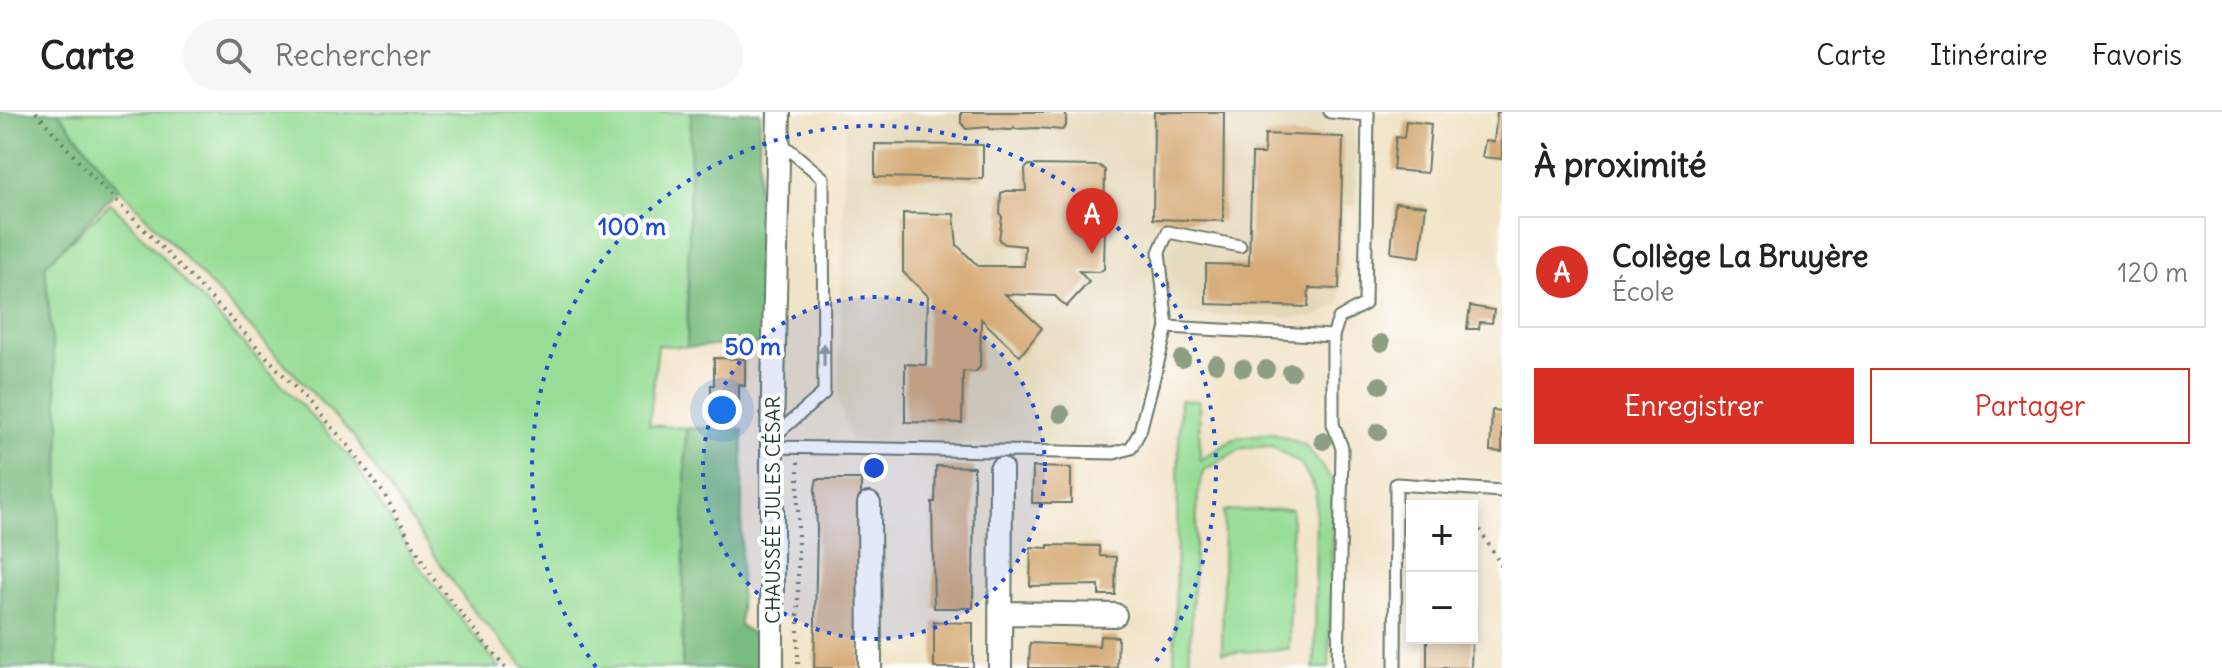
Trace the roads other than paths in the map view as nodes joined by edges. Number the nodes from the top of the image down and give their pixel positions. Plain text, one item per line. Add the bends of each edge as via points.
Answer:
1 (779, 112) edge
2 (1330, 112) edge
3 (1368, 113) edge
4 (779, 141) junction
5 (1240, 246) dead end
6 (1167, 327) junction
7 (1333, 336) junction
8 (772, 442) junction
9 (1001, 469) dead end
10 (1502, 491) edge
11 (869, 504) dead end
12 (1001, 613) junction
13 (1115, 615) dead end
14 (772, 668) edge
15 (870, 668) edge
16 (1000, 668) edge
17 (1338, 668) edge
18 (1395, 668) edge

1 - 4 street, CHAUSSÉE JULES CÉSAR
2 - 3 lane
3 - 7 lane via 1365,304 1339,318
4 - 8 street, CHAUSSÉE JULES CÉSAR
8 -> 4 lane via 824,393 823,178
5 - 6 lane via 1168,232 1159,252
6 - 7 lane
6 - 8 lane via 1140,431 1131,448 1114,453 798,447
7 - 17 lane via 1333,424 1342,448
8 - 14 street, CHAUSSÉE JULES CÉSAR
9 - 12 street
10 - 18 lane via 1396,484
11 - 15 street
12 - 13 street
12 - 16 street

